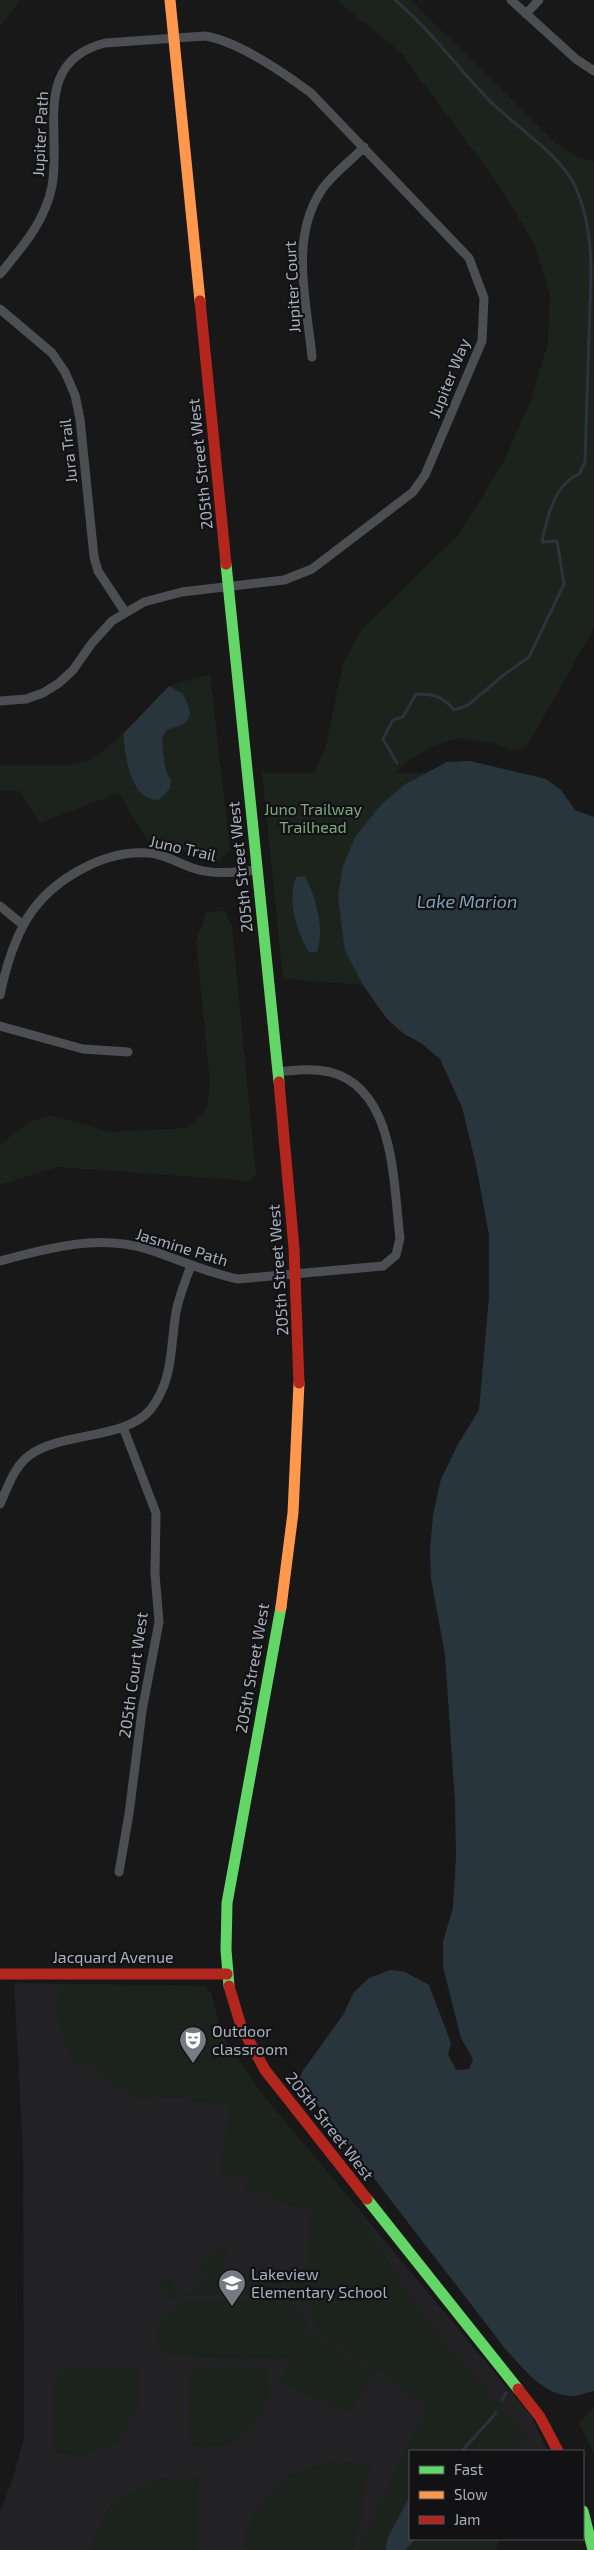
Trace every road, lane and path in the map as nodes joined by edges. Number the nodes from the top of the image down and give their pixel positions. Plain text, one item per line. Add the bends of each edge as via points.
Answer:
1 (170, 0) edge
2 (510, 0) edge
3 (539, 0) edge
4 (526, 14) junction
5 (174, 37) junction
6 (594, 71) edge
7 (364, 147) junction
8 (0, 274) edge
9 (0, 310) edge
10 (312, 357) dead end
11 (228, 587) junction
12 (124, 612) junction
13 (0, 702) edge
14 (256, 870) junction
15 (0, 906) edge
16 (23, 925) junction
17 (0, 995) edge
18 (0, 1026) edge
19 (128, 1052) dead end
20 (277, 1072) junction
21 (0, 1261) edge
22 (191, 1265) junction
23 (297, 1275) junction
24 (124, 1427) junction
25 (0, 1504) edge
26 (119, 1872) dead end
27 (0, 1974) edge
28 (227, 1974) junction
29 (558, 2450) edge
30 (584, 2515) edge
31 (593, 2550) edge

1 - 5 street, 205th Street West
2 - 4 street
3 - 4 street
4 - 6 street
5 - 7 street, Jupiter Way via 221,39 290,78 311,93
5 - 8 street, Jupiter Path via 93,46 75,57 62,72 55,91 52,186 46,206 38,226
5 - 11 street, 205th Street West
7 - 10 street, Jupiter Court via 321,190 304,224 302,252
7 - 11 street, Jupiter Way via 469,258 484,298 482,340 425,475 413,492 312,569 284,580
9 - 12 street, Jura Trail via 52,353 70,383 80,420 94,557 98,571
11 - 12 street, Jupiter Way via 166,594
11 - 14 street, 205th Street West
12 - 13 street, Jupiter Way via 102,631 73,670 59,683 26,699
14 - 16 street, Juno Trail via 212,872 149,853 115,856 77,872 57,886
14 - 20 street, 205th Street West
15 - 16 street
16 - 17 street, Juno Trail via 7,962
18 - 19 street via 82,1050
20 - 23 street, 205th Street West
20 - 23 street, Jasmine Path via 310,1069 332,1073 354,1084 372,1101 386,1133 400,1238 396,1255 383,1266
21 - 22 street, Jasmine Path via 56,1246 106,1242 145,1248
22 - 23 street, Jasmine Path via 238,1279
22 - 24 street via 176,1310 165,1386 148,1411
23 - 28 street, 205th Street West via 298,1406 289,1543 274,1646 227,1903 224,1938
24 - 25 street via 44,1446 28,1456 16,1470
24 - 26 street, 205th Court West via 156,1513 155,1574 159,1622 142,1711
27 - 28 street, Jacquard Avenue
28 - 29 street, 205th Street West via 240,2026 265,2070 540,2417
30 - 31 street

